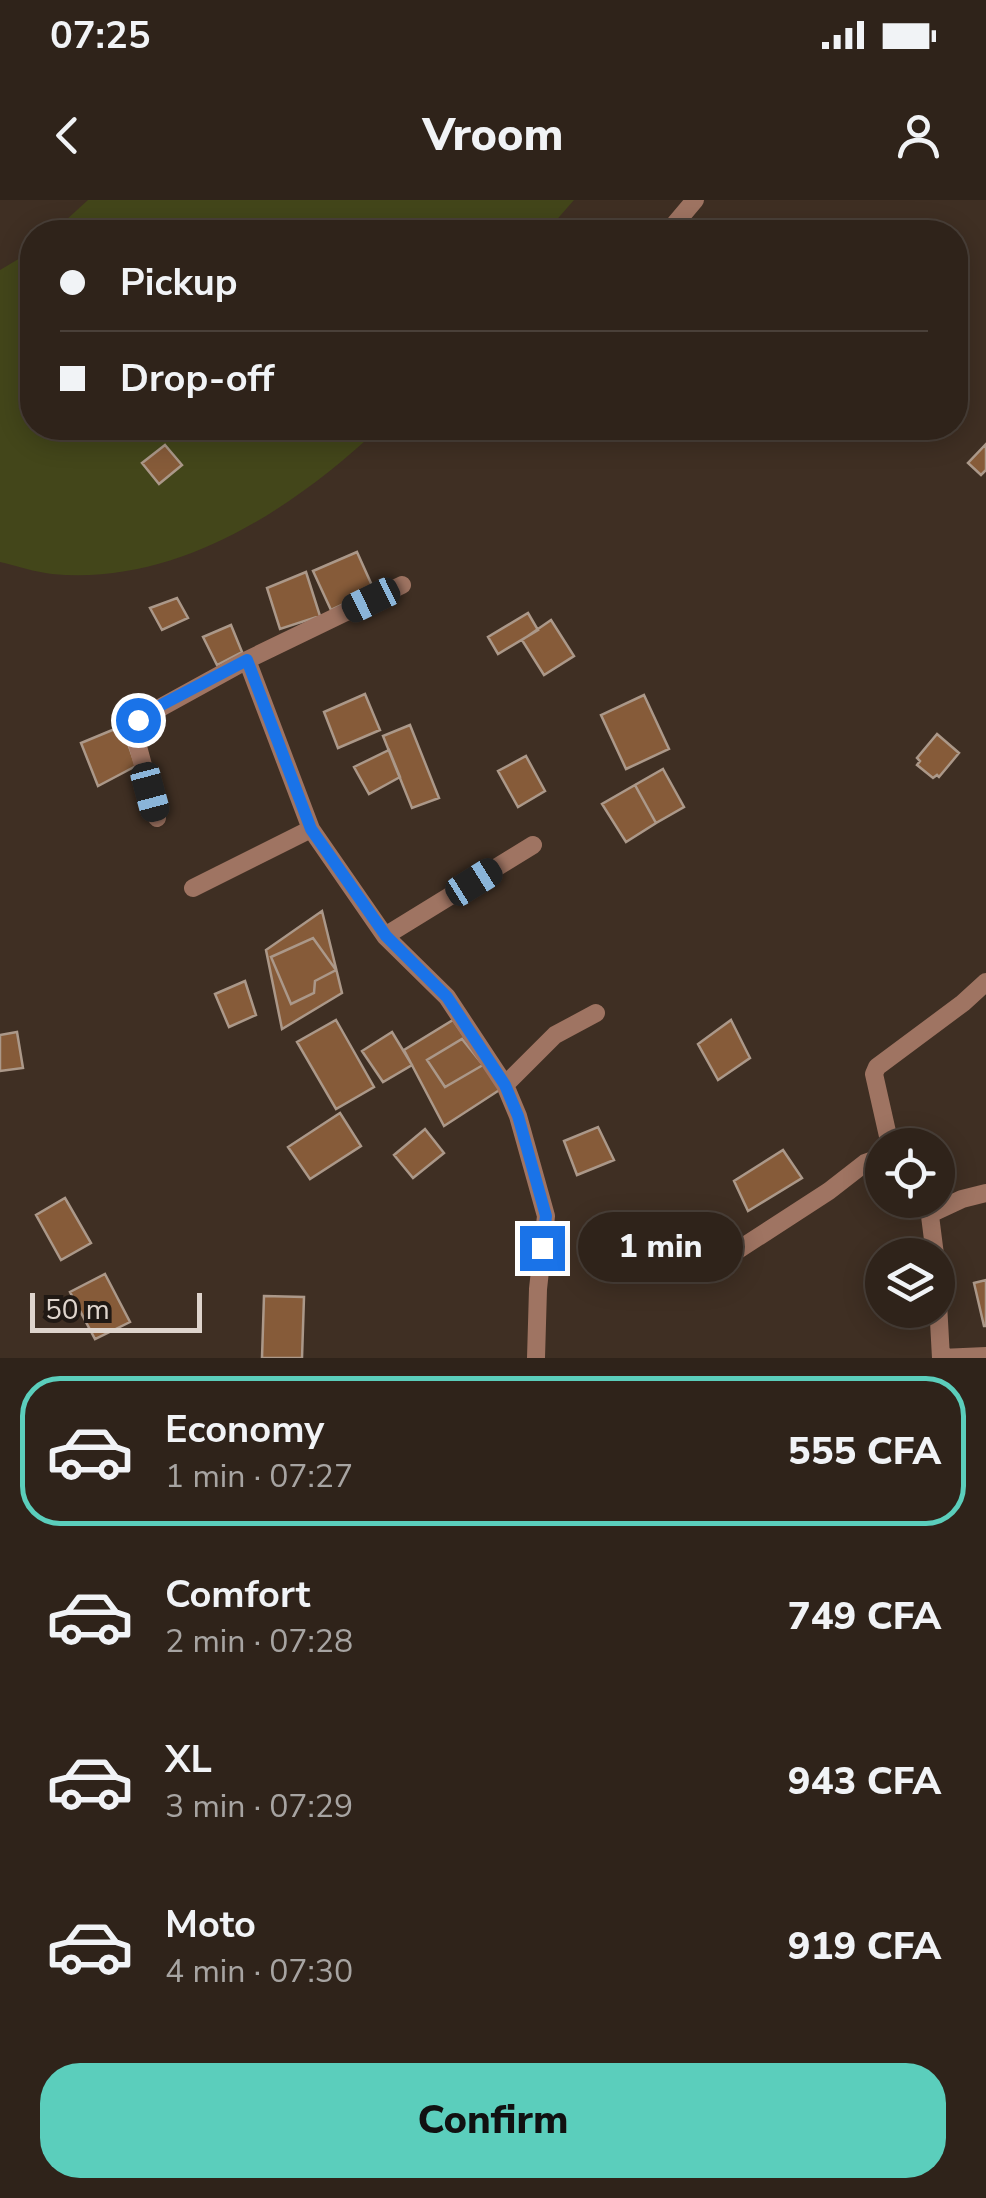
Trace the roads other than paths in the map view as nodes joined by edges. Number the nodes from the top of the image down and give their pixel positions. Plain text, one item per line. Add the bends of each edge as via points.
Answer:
1 (695, 200) edge
2 (678, 220) edge
3 (402, 585) dead end
4 (247, 660) junction
5 (157, 818) dead end
6 (311, 829) junction
7 (533, 845) dead end
8 (193, 888) dead end
9 (386, 936) junction
10 (986, 982) edge
11 (596, 1013) dead end
12 (505, 1085) junction
13 (886, 1128) edge
14 (865, 1162) edge
15 (986, 1193) edge
16 (955, 1201) edge
17 (738, 1250) dead end
18 (939, 1328) edge
19 (986, 1356) edge
20 (536, 1358) edge

1 - 2 street
3 - 4 street
4 - 5 street via 138,720 136,739
4 - 6 street
6 - 8 street
6 - 9 street
7 - 9 street
9 - 12 street via 447,997
10 - 13 street via 877,1067
11 - 12 street via 555,1035
12 - 20 street via 546,1216
14 - 17 street
15 - 16 street
18 - 19 street via 941,1358

